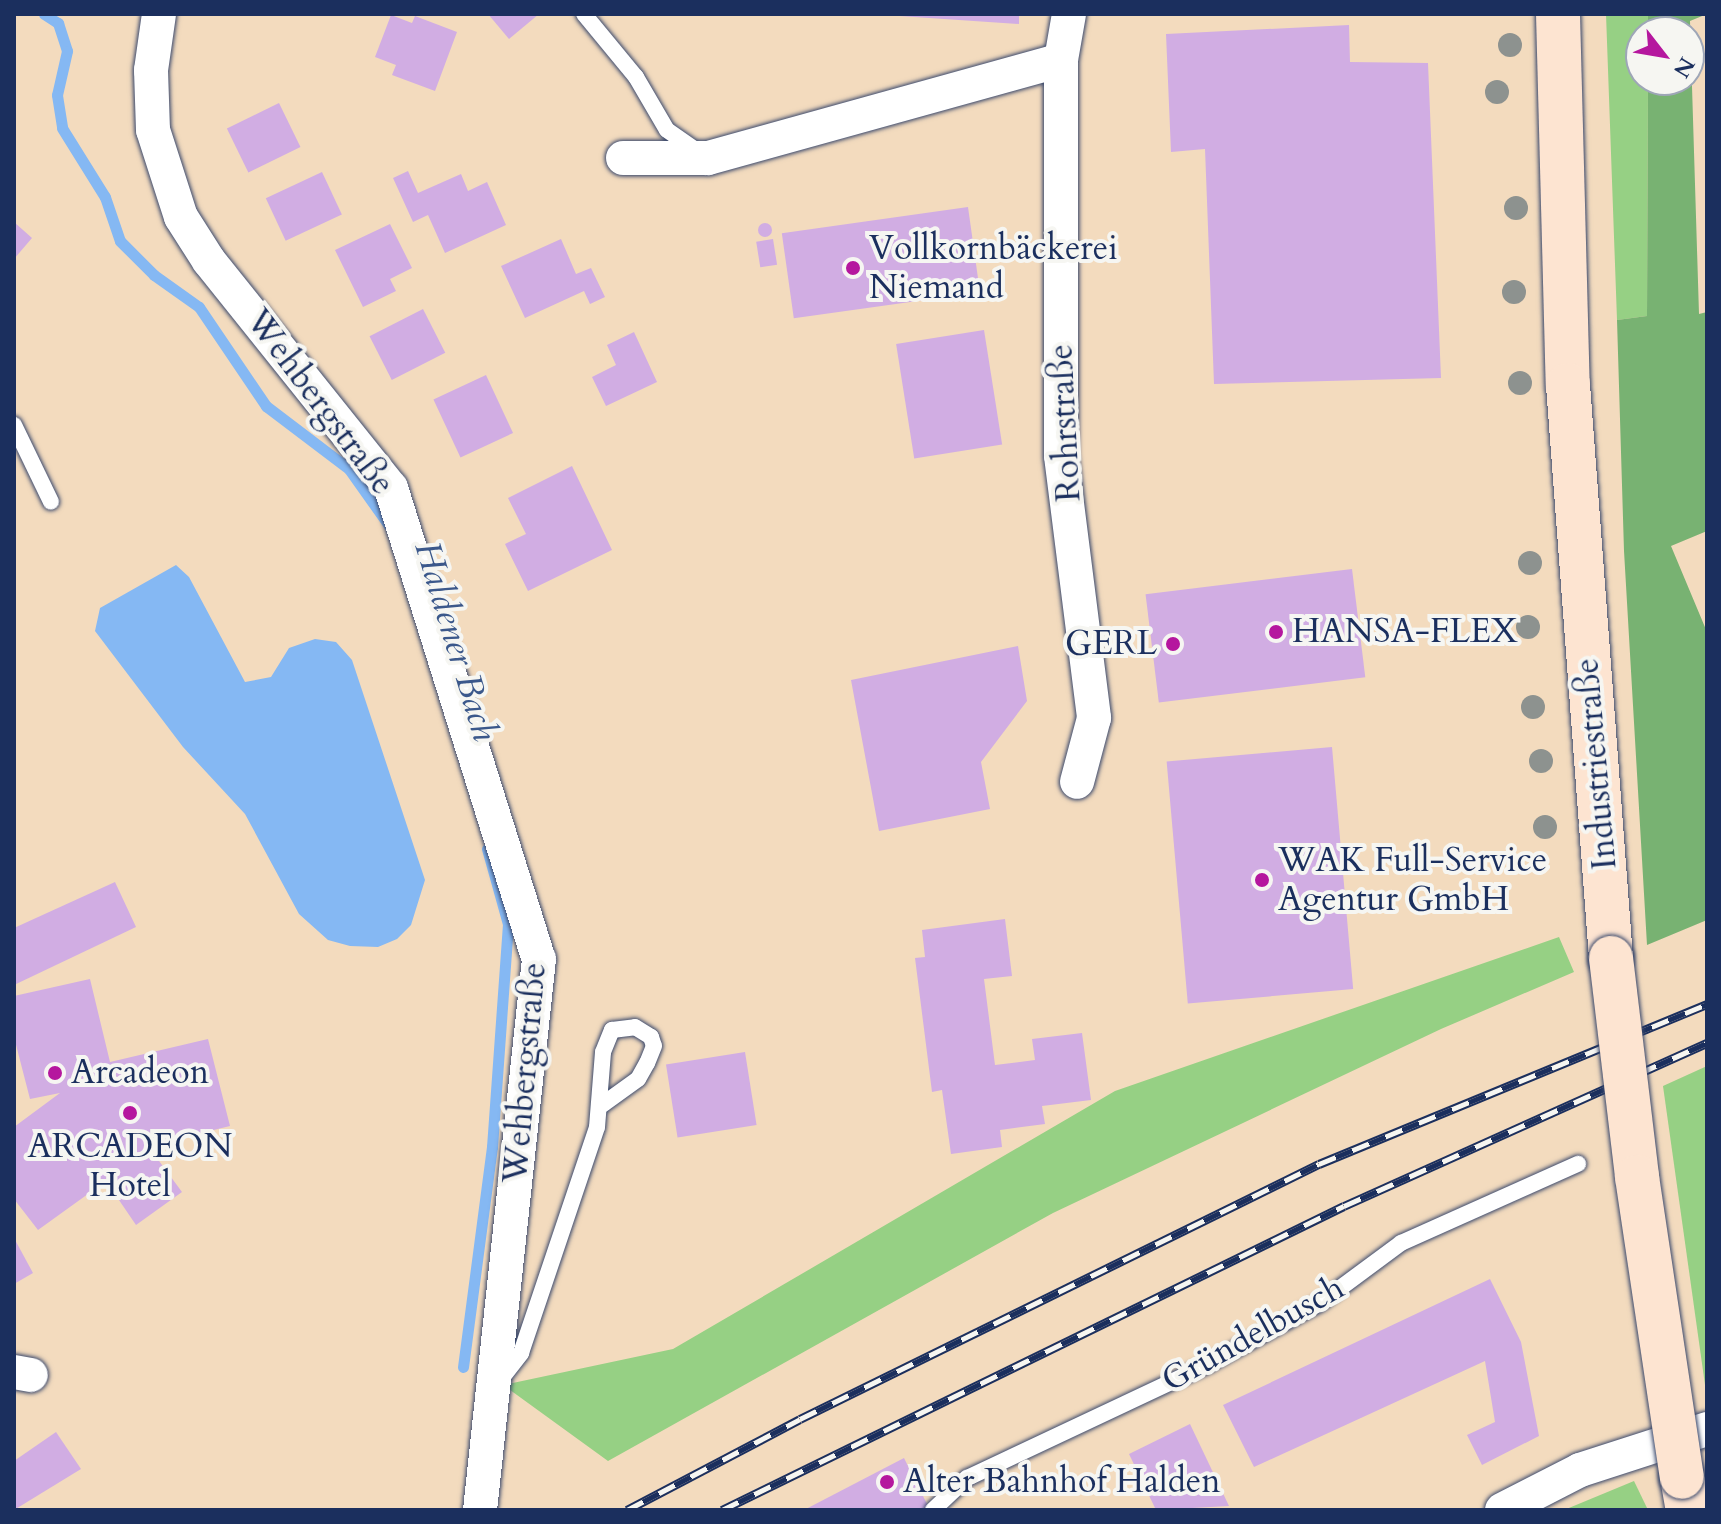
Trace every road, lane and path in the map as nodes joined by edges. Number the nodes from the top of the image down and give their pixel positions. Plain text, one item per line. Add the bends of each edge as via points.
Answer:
1 (159, 14) edge
2 (584, 14) edge
3 (1069, 14) edge
4 (1558, 14) edge
5 (1061, 60) junction
6 (623, 158) dead end
7 (708, 158) junction
8 (14, 425) edge
9 (51, 502) dead end
10 (1077, 782) dead end
11 (602, 1105) junction
12 (1578, 1164) dead end
13 (495, 1387) junction
14 (1707, 1429) edge
15 (1685, 1494) edge
16 (480, 1510) edge
17 (933, 1510) edge
18 (1502, 1510) edge

1 - 13 street, Wehbergstraße via 151,70 153,130 181,217 209,261 391,488 539,959
2 - 7 lane via 636,77 667,130
3 - 5 street, Rohrstraße
4 - 15 main road, Industriestraße, bridge via 1568,385 1611,958 1639,1192
5 - 7 street
5 - 10 street, Rohrstraße via 1061,456 1094,718
6 - 7 street
8 - 9 lane
11 - 11 lane via 600,1074 612,1030 635,1027 651,1037 654,1046 647,1063 638,1079
11 - 13 lane via 521,1353
12 - 17 lane, Gründelbusch via 1401,1243 1320,1303 1209,1364 967,1478
13 - 16 street, Wehbergstraße
14 - 18 street via 1580,1470

